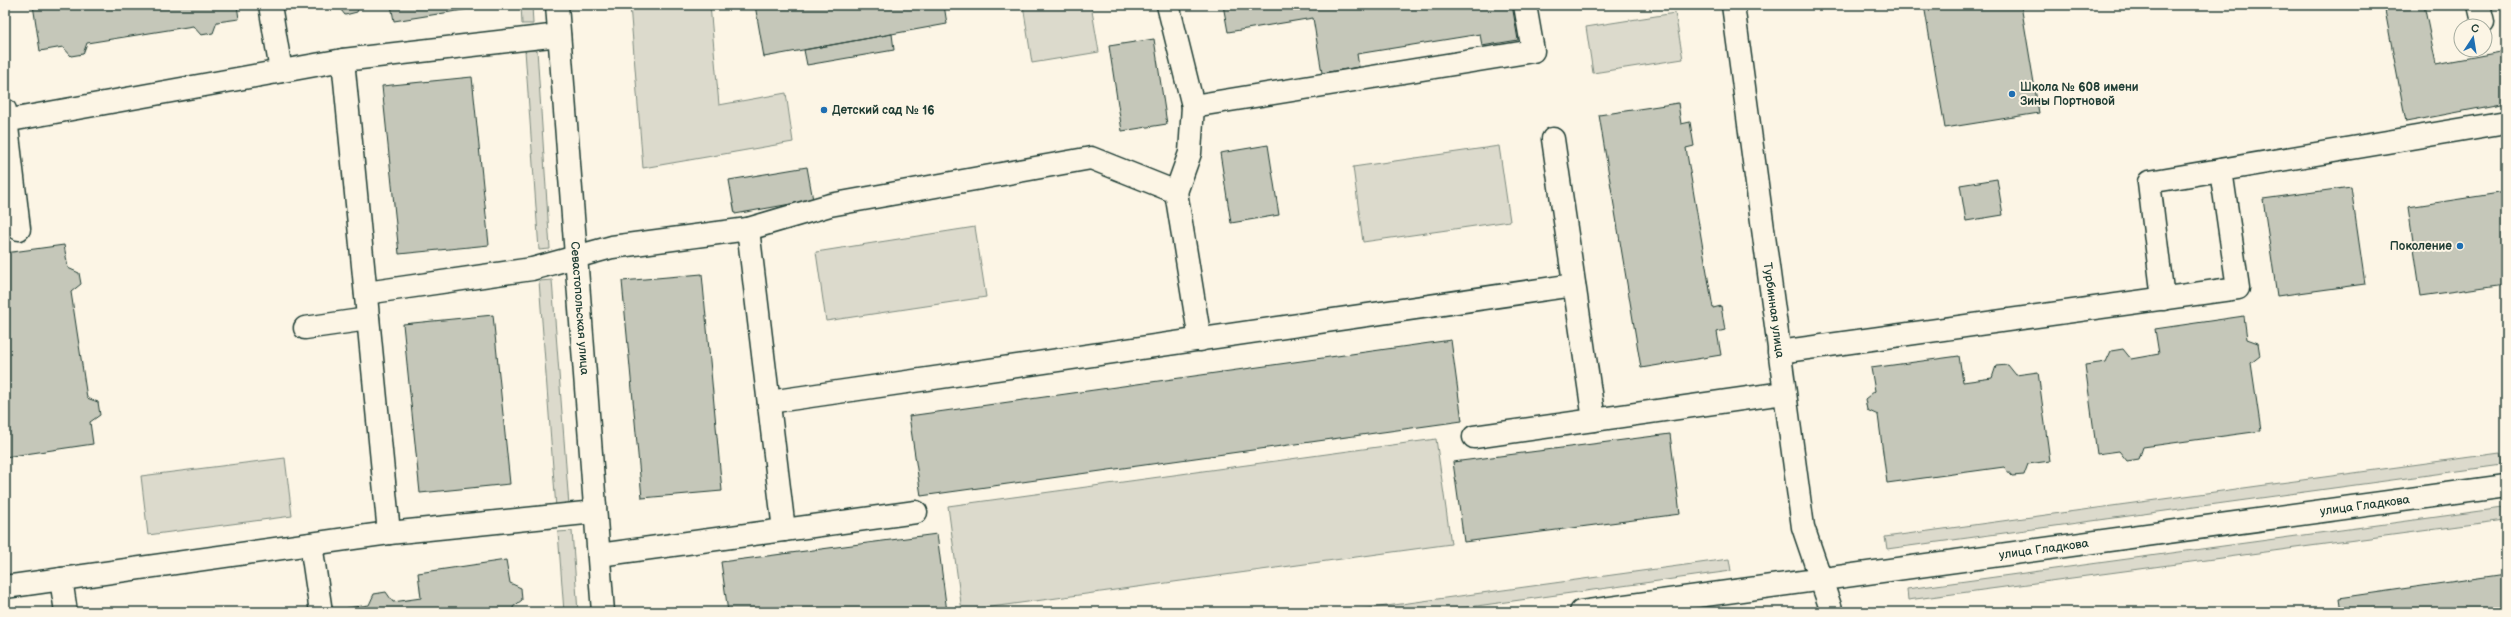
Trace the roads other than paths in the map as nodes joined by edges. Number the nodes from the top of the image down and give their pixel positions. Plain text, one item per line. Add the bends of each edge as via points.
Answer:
1 (270, 5) edge
2 (556, 5) edge
3 (1168, 5) edge
4 (1525, 5) edge
5 (1733, 5) edge
6 (559, 35) junction
7 (343, 60) junction
8 (281, 71) junction
9 (1193, 106) junction
10 (6, 117) edge
11 (2506, 122) edge
12 (1553, 139) dead end
13 (2222, 170) junction
14 (1176, 192) junction
15 (19, 229) dead end
16 (748, 229) junction
17 (576, 258) junction
18 (1574, 285) junction
19 (366, 293) junction
20 (2163, 299) junction
21 (368, 319) junction
22 (305, 328) dead end
23 (1200, 340) junction
24 (1779, 352) junction
25 (1784, 393) junction
26 (769, 402) junction
27 (1594, 420) junction
28 (1474, 437) dead end
29 (2506, 486) edge
30 (595, 512) junction
31 (916, 512) dead end
32 (784, 530) junction
33 (389, 533) junction
34 (311, 544) junction
35 (599, 555) junction
36 (61, 579) junction
37 (1821, 580) junction
38 (5, 587) edge
39 (66, 612) edge
40 (321, 612) edge
41 (603, 612) edge
42 (1581, 612) edge
43 (1832, 612) edge

1 - 8 street
2 - 6 street, Севастопольская улица
3 - 9 street
4 - 9 street via 1533,51
5 - 24 street, Турбинная улица
6 - 7 street
6 - 17 street, Севастопольская улица
7 - 8 street
7 - 19 street
8 - 10 street
9 - 14 street via 1190,153
10 - 15 street
11 - 13 street
12 - 18 street
13 - 20 street via 2149,182
13 - 20 street via 2238,288
14 - 16 street via 1091,158 830,205
14 - 23 street
16 - 17 street via 612,247
16 - 26 street
17 - 19 street via 532,268
17 - 30 street, Севастопольская улица
18 - 23 street
18 - 27 street
19 - 21 street
20 - 24 street
21 - 22 street
21 - 33 street
23 - 26 street
24 - 25 street, Турбинная улица
25 - 27 street
25 - 37 street, Турбинная улица via 1803,527
26 - 32 street
27 - 28 street
29 - 37 street, улица Гладкова
30 - 33 street
30 - 35 street, Севастопольская улица
31 - 32 street
32 - 35 street
33 - 34 street
34 - 36 street
34 - 40 street
35 - 41 street, Севастопольская улица
36 - 38 street
36 - 39 street
37 - 42 street, улица Гладкова
37 - 43 street, Турбинная улица

